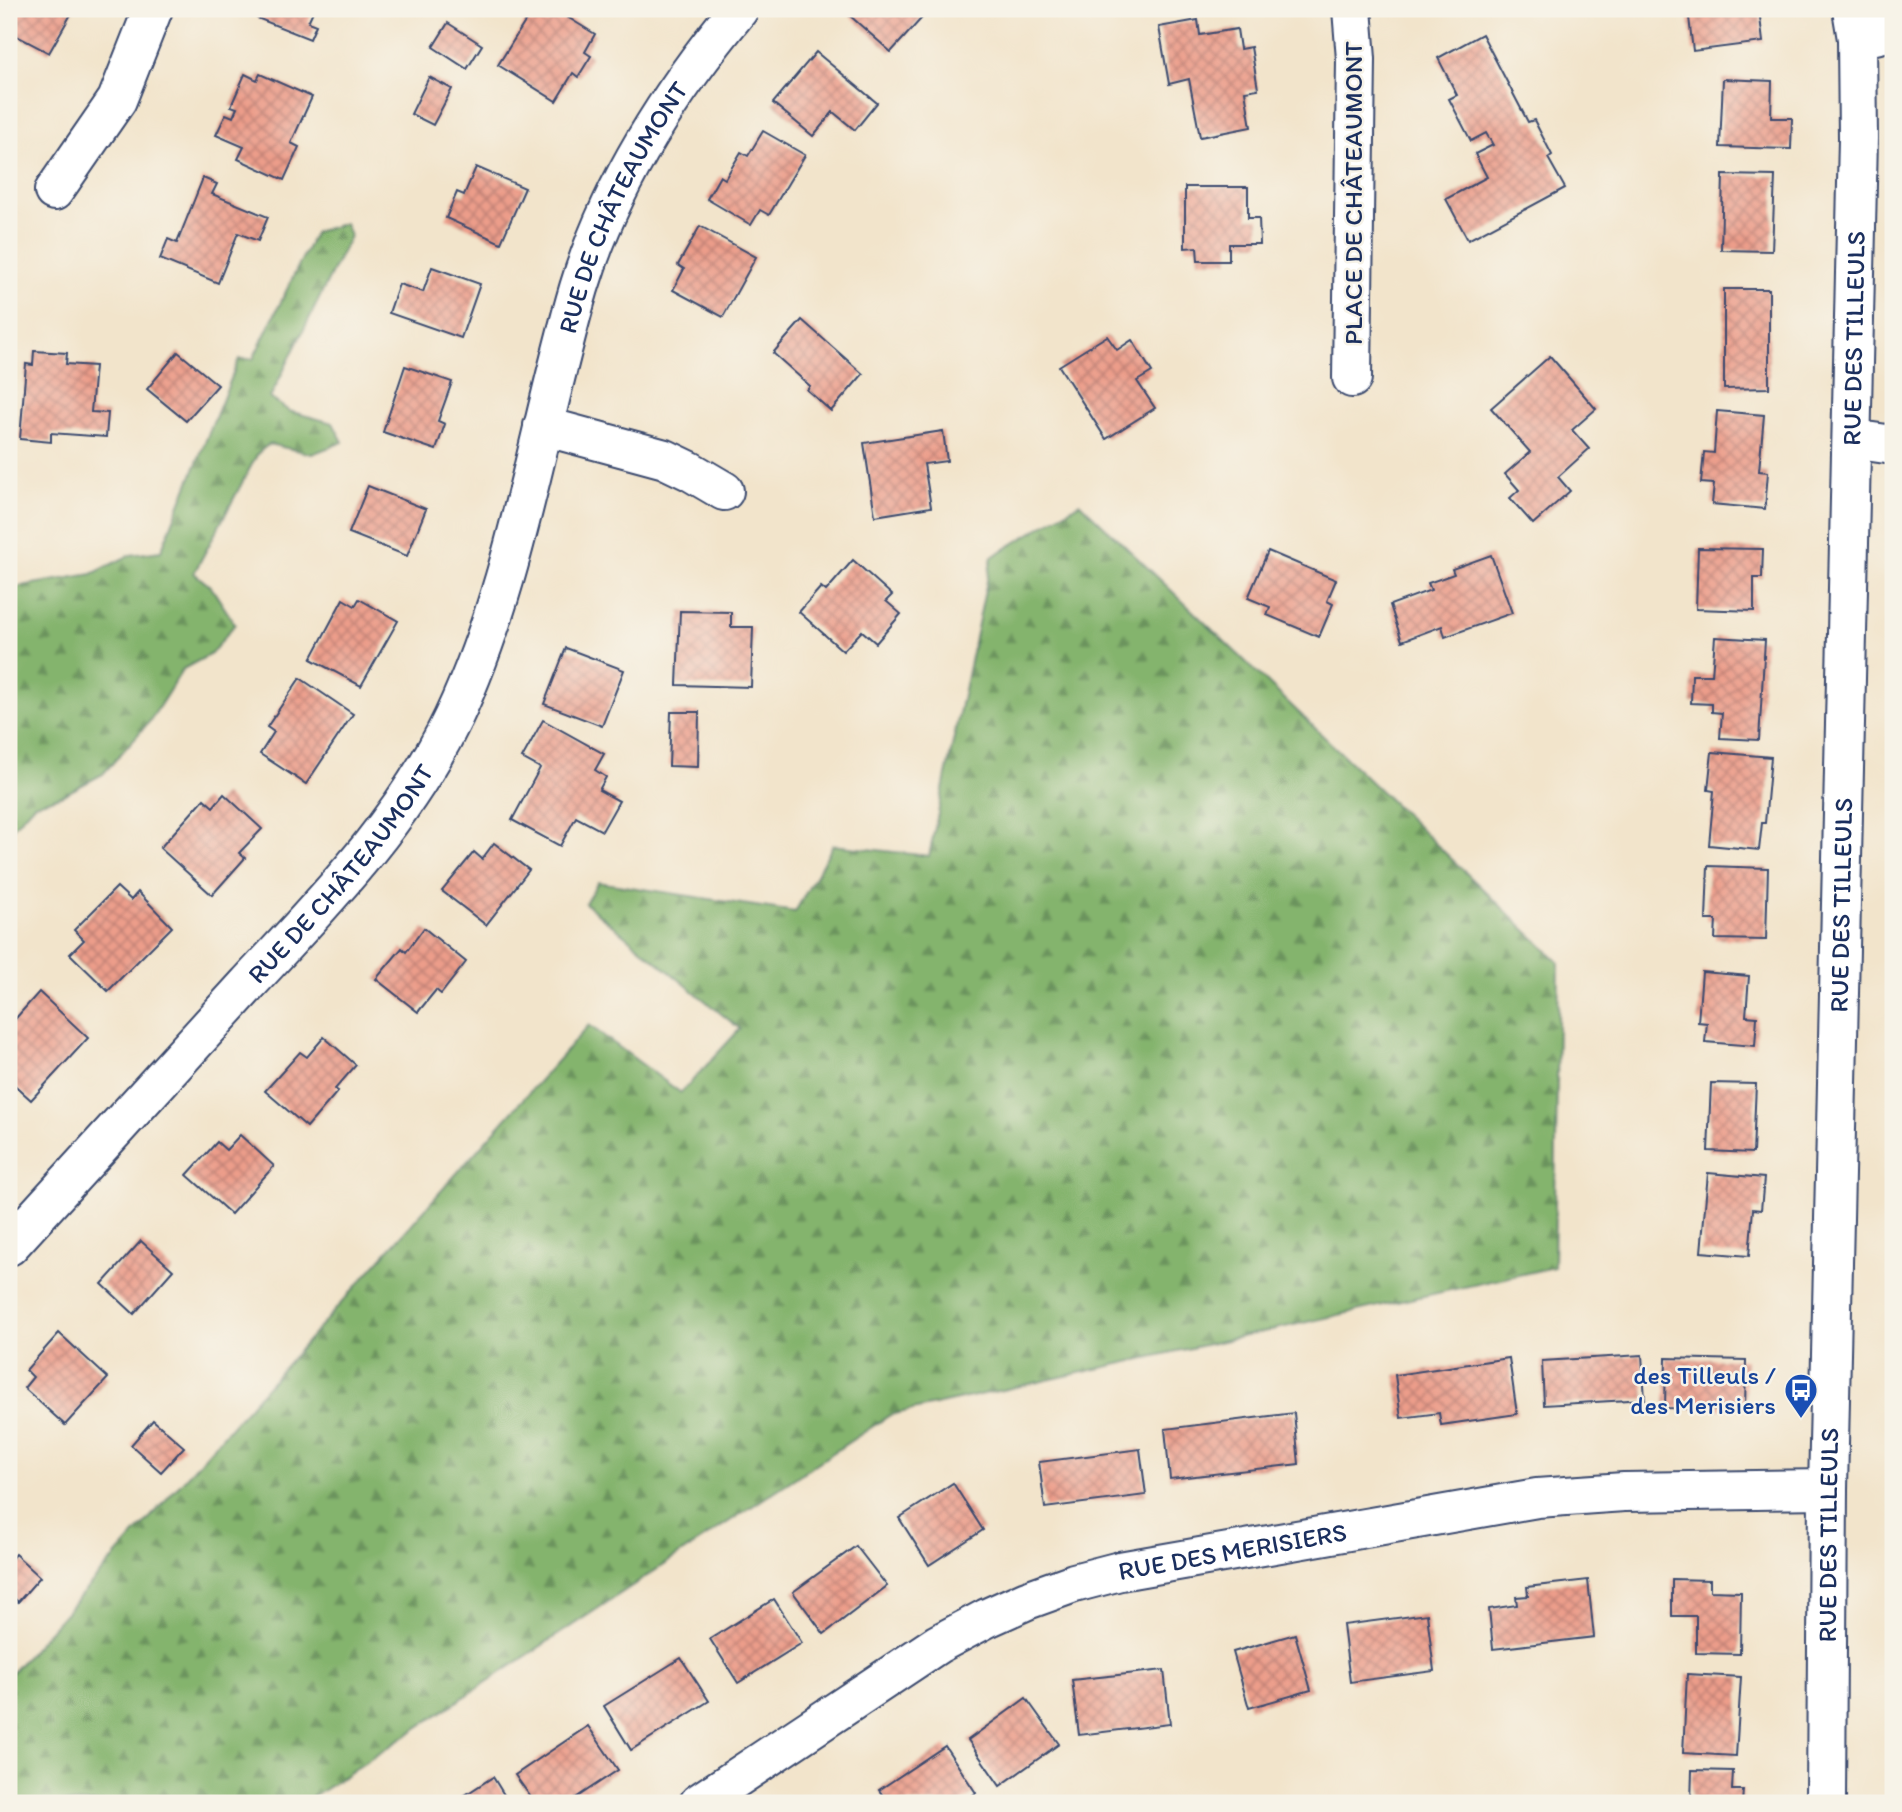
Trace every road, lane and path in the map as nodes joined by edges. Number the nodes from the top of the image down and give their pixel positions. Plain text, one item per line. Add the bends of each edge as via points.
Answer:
1 (153, 9) edge
2 (1352, 9) edge
3 (727, 13) edge
4 (1867, 26) edge
5 (54, 191) dead end
6 (1352, 378) dead end
7 (543, 426) junction
8 (1852, 439) junction
9 (1893, 445) edge
10 (724, 491) dead end
11 (9, 1246) edge
12 (1828, 1489) junction
13 (699, 1803) edge
14 (1826, 1803) edge

1 - 5 street via 117,100
2 - 6 street, PLACE DE CHÂTEAUMONT via 1356,59
3 - 7 street, RUE DE CHÂTEAUMONT via 633,162 604,220 580,285
4 - 8 street, RUE DES TILLEULS via 1858,115
7 - 10 street via 665,460
7 - 11 street, RUE DE CHÂTEAUMONT via 484,646 452,720 414,788 348,876
8 - 9 street
8 - 12 street, RUE DES TILLEULS
12 - 13 street, RUE DES MERISIERS via 1536,1498 1074,1583 938,1644
12 - 14 street, RUE DES TILLEULS

